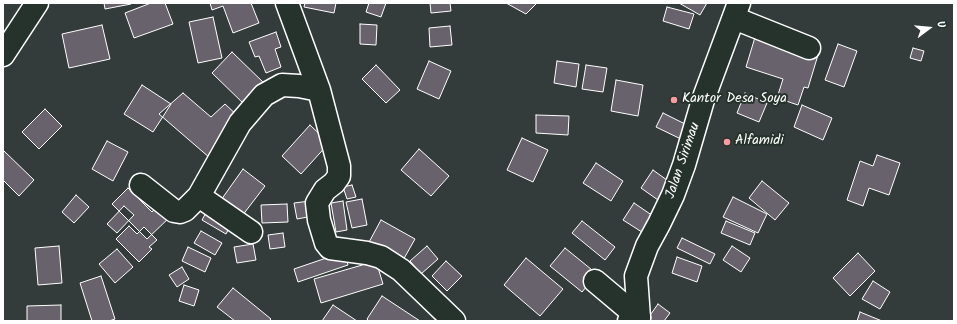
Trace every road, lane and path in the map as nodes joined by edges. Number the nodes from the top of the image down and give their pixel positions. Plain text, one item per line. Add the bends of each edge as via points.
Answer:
1 (37, 3) edge
2 (287, 3) edge
3 (737, 10) edge
4 (809, 48) dead end
5 (3, 55) edge
6 (319, 90) junction
7 (141, 185) dead end
8 (199, 196) junction
9 (251, 232) dead end
10 (595, 281) dead end
11 (634, 320) edge
12 (454, 321) edge

1 - 5 street
2 - 6 street
3 - 4 street
3 - 11 street, Jalan Sirimau via 703,100 673,195 646,246 636,276
6 - 8 street via 282,85 264,95 240,123
6 - 12 street via 339,166 339,176 325,190 317,204 326,244 330,248 381,257 401,270
7 - 8 street via 174,211 185,210
8 - 9 street
10 - 11 street

